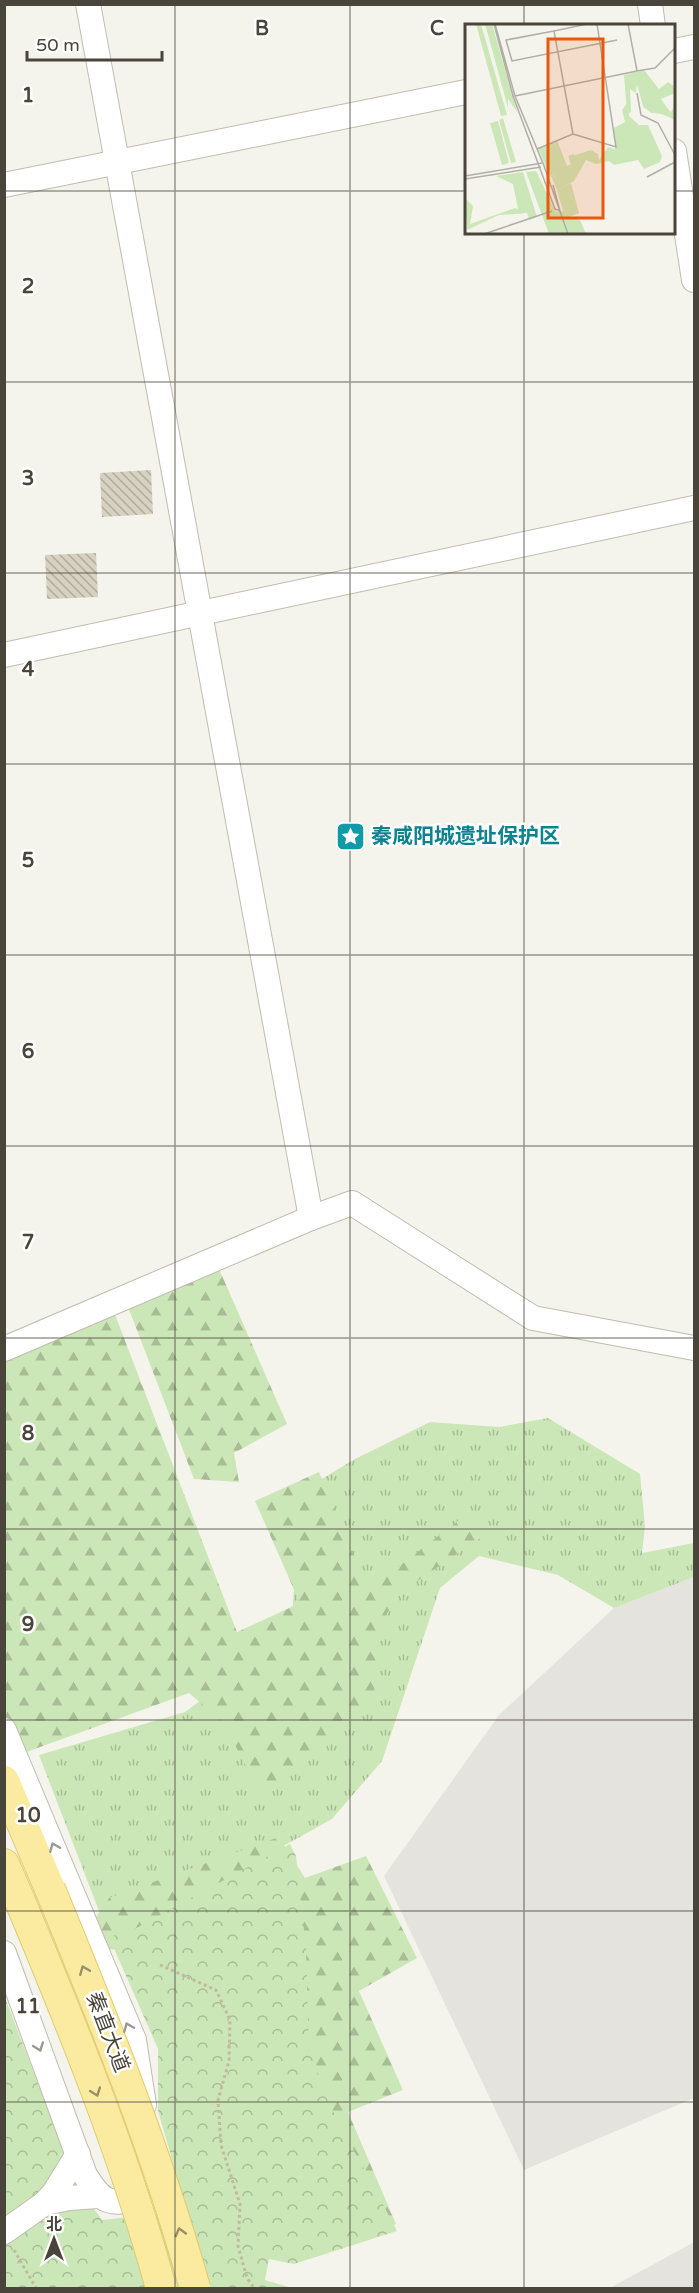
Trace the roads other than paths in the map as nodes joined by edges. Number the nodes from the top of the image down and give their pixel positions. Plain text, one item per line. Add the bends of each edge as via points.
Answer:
1 (88, 4) edge
2 (650, 4) edge
3 (653, 24) edge
4 (694, 47) edge
5 (675, 51) edge
6 (465, 92) edge
7 (675, 157) edge
8 (117, 162) junction
9 (4, 185) edge
10 (694, 280) edge
11 (694, 508) edge
12 (200, 613) junction
13 (4, 655) edge
14 (311, 1218) junction
15 (694, 1348) edge
16 (4, 1349) edge
17 (4, 1730) edge
18 (4, 1780) edge
19 (4, 1864) edge
20 (4, 1953) edge
21 (78, 2154) junction
22 (98, 2196) junction
23 (45, 2203) junction
24 (7, 2237) edge
25 (161, 2289) edge
26 (195, 2289) edge

1 - 8 street
2 - 3 street
4 - 5 street
6 - 8 street
7 - 10 street
8 - 9 street
8 - 12 street
11 - 12 street
12 - 13 street
12 - 14 street
14 - 15 street via 351,1203 533,1317
14 - 16 street
22 -> 17 street via 113,2203 145,2199 152,2179 134,2040
26 -> 18 main road, 秦直大道, bridge via 176,2218 108,2028
19 -> 25 main road, 秦直大道, bridge via 77,2040 145,2228
20 -> 21 street
21 - 22 street
21 - 23 street
22 - 23 street
23 - 24 street

